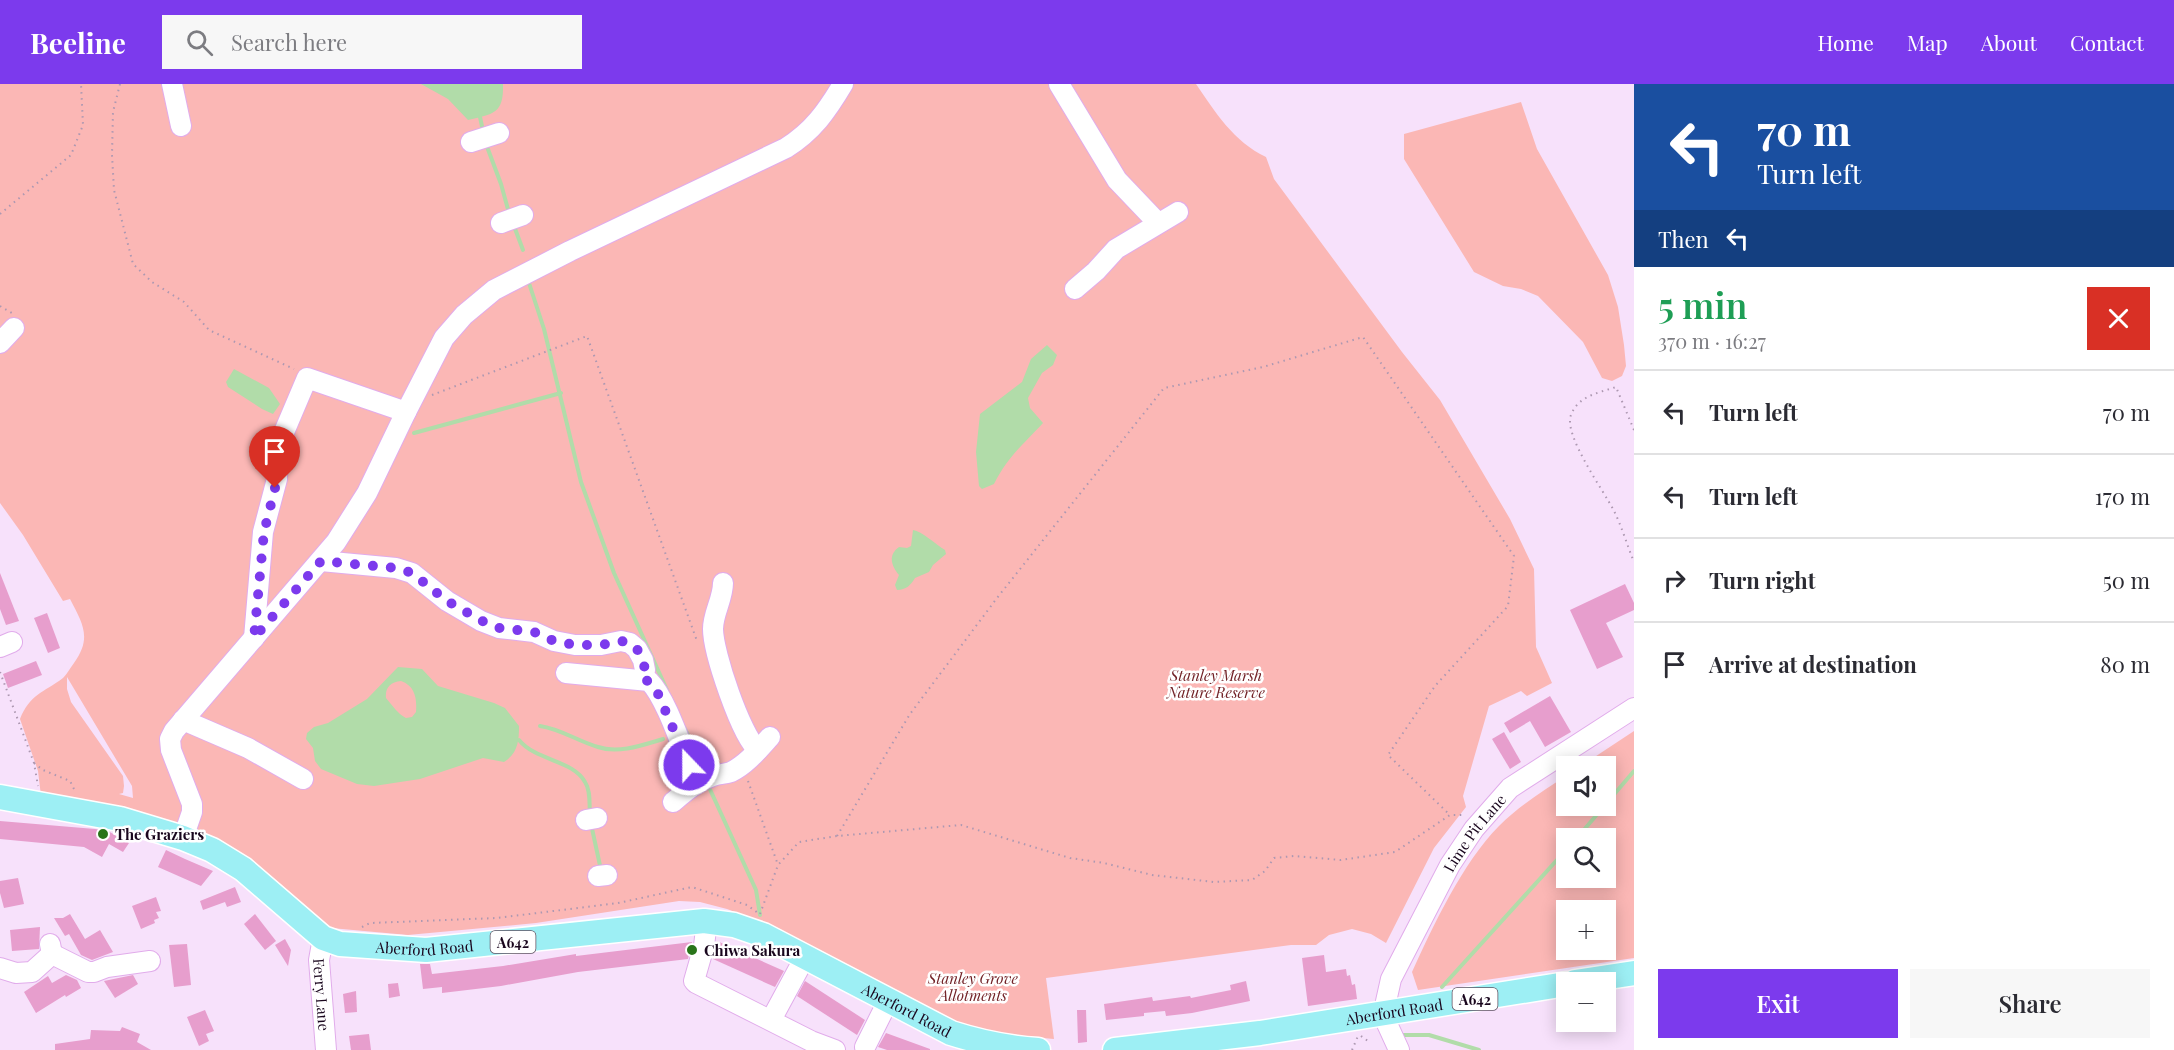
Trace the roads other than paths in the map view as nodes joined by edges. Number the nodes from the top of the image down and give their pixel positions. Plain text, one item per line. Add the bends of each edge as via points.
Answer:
1 (172, 84) edge
2 (843, 84) edge
3 (1059, 84) edge
4 (181, 126) dead end
5 (1178, 212) dead end
6 (1158, 223) junction
7 (1074, 289) dead end
8 (14, 328) dead end
9 (0, 343) edge
10 (408, 408) junction
11 (321, 561) junction
12 (723, 583) dead end
13 (254, 638) junction
14 (566, 673) dead end
15 (643, 680) junction
16 (1634, 708) edge
17 (183, 720) junction
18 (303, 779) dead end
19 (705, 780) junction
20 (0, 797) edge
21 (673, 802) dead end
22 (183, 838) junction
23 (706, 929) dead end
24 (331, 941) junction
25 (805, 957) junction
26 (150, 962) dead end
27 (0, 968) edge
28 (1634, 973) edge
29 (1616, 976) edge
30 (1556, 986) edge
31 (888, 1000) junction
32 (1383, 1014) junction
33 (771, 1020) junction
34 (967, 1044) edge
35 (867, 1049) edge
36 (326, 1050) edge
37 (835, 1050) edge
38 (1038, 1050) edge
39 (1115, 1050) edge
40 (1399, 1050) edge

1 - 4 street
2 - 10 street via 820,120 786,148 494,290 444,338
3 - 6 street via 1117,180
5 - 6 street
6 - 7 street via 1116,249
8 - 9 street
10 - 11 street via 367,493
10 - 13 street via 307,378 276,451 277,479 264,532
11 - 13 street
11 - 15 street via 412,573 447,601 499,628 534,632 575,645 630,643 643,660
12 - 19 street via 713,631 721,668 753,745 764,743 729,773
13 - 17 street
14 - 15 street
15 - 19 street via 655,687 694,777
16 - 32 street, Lime Pit Lane via 1510,788 1485,814 1450,865 1400,960
17 - 18 street via 248,747
17 - 22 street via 170,739 192,804
19 - 21 street
20 - 22 main road via 120,819
22 - 24 main road via 243,869
23 - 33 street via 694,981
24 - 25 main road, Aberford Road / A642 via 426,950 704,921 734,925
24 - 36 street, Ferry Lane via 320,960
25 - 31 main road, Aberford Road / A642
25 - 33 street
26 - 27 street via 88,972 56,952 32,972
28 - 29 main road
30 - 32 main road, Aberford Road / A642
31 - 34 main road, Aberford Road / A642
31 - 35 street
32 - 39 main road, Aberford Road / A642
32 - 40 street
33 - 37 street
34 - 38 main road, Aberford Road / A642

